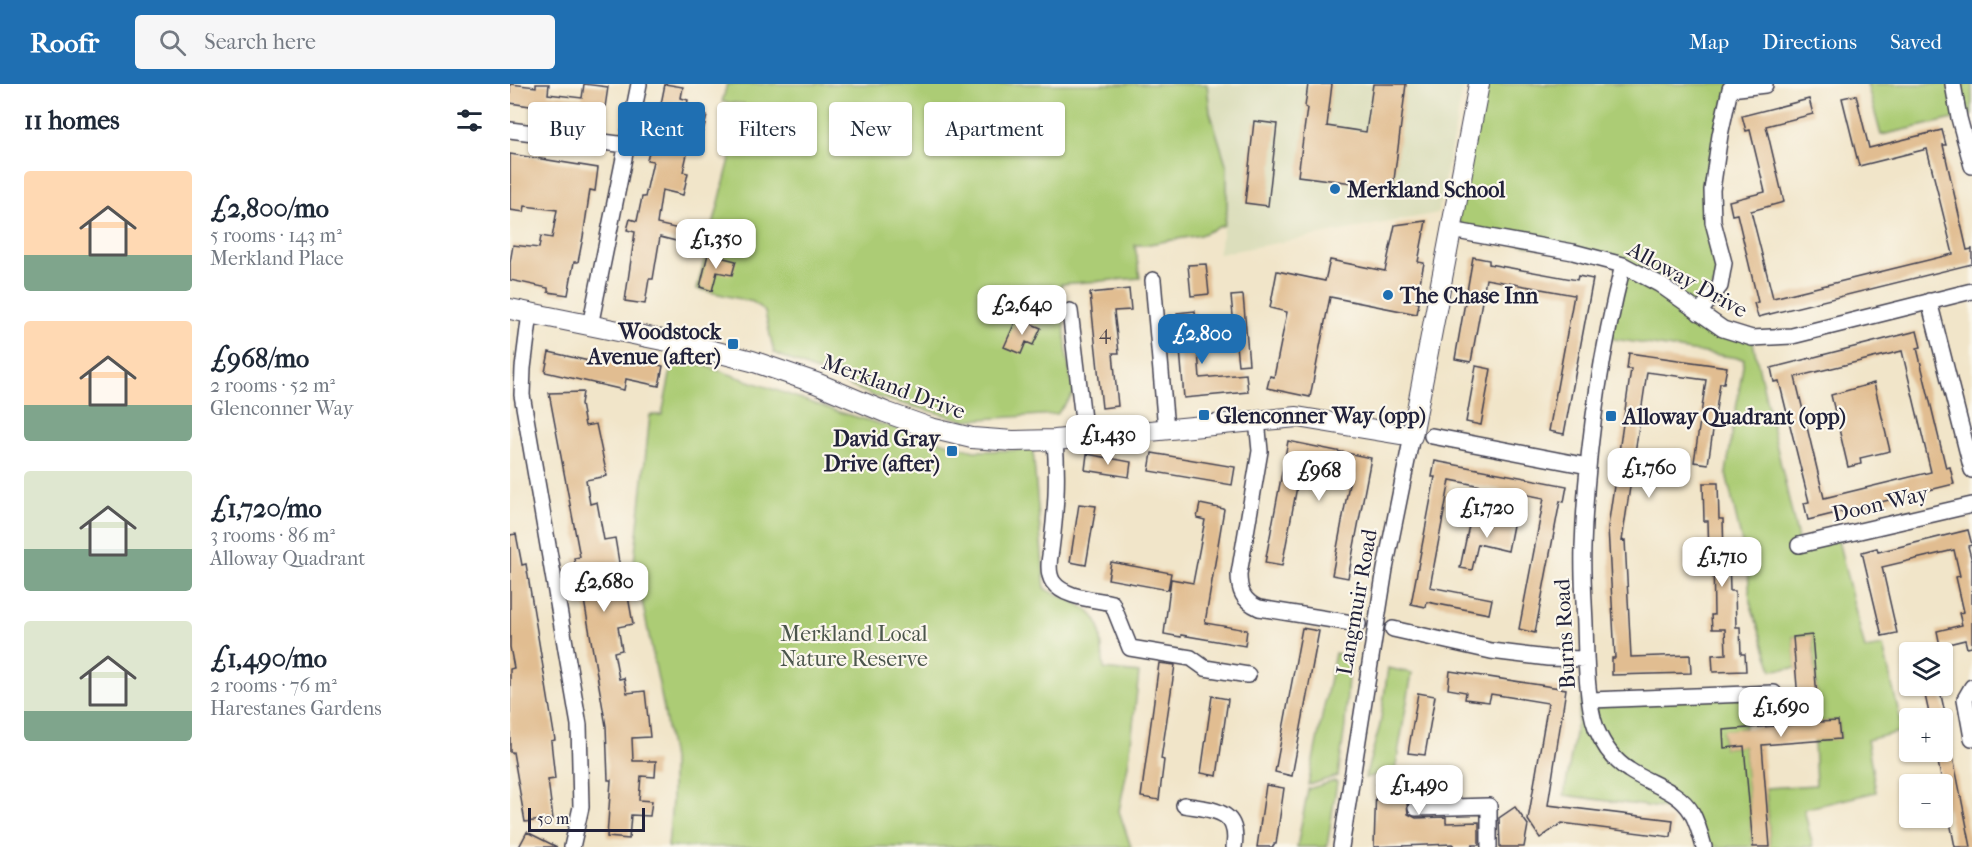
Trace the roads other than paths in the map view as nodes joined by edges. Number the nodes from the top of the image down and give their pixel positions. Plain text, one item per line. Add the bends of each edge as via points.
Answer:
1 (639, 84) edge
2 (1479, 84) edge
3 (1953, 84) edge
4 (1765, 85) edge
5 (635, 102) edge
6 (510, 130) edge
7 (618, 144) edge
8 (624, 156) edge
9 (1972, 166) edge
10 (1451, 230) junction
11 (1623, 265) junction
12 (1153, 280) dead end
13 (1972, 291) edge
14 (1929, 301) junction
15 (510, 309) edge
16 (1070, 311) dead end
17 (530, 313) junction
18 (1699, 313) junction
19 (590, 326) junction
20 (1257, 420) junction
21 (1166, 429) junction
22 (1085, 436) junction
23 (1412, 436) junction
24 (1432, 436) dead end
25 (1055, 440) junction
26 (1971, 460) edge
27 (1587, 466) junction
28 (1972, 505) edge
29 (1799, 545) dead end
30 (1358, 624) dead end
31 (1393, 629) dead end
32 (1586, 659) junction
33 (1248, 675) dead end
34 (1972, 687) edge
35 (1774, 693) dead end
36 (1591, 700) junction
37 (1972, 738) edge
38 (1184, 805) dead end
39 (1416, 808) dead end
40 (572, 847) edge
41 (1234, 847) edge
42 (1341, 847) edge
43 (1489, 847) edge
44 (1704, 847) edge

1 - 5 street
2 - 10 street, Langmuir Road
3 - 9 street
4 - 18 street via 1730,89 1712,190 1713,222 1724,263 1720,286
6 - 7 street
8 - 19 street
10 - 11 street, Alloway Drive
10 - 23 street, Langmuir Road
11 - 18 street, Alloway Drive via 1659,284
11 - 27 street, Burns Road via 1614,298
12 - 21 street
13 - 14 street, Alloway Drive
14 - 18 street, Alloway Drive via 1792,336 1752,338 1723,329
14 - 26 street
15 - 17 street, Merkland Drive
16 - 22 street
17 - 19 street, Merkland Drive
17 - 40 street via 522,394 579,725 581,807
19 - 25 street, Merkland Drive via 697,346 752,361 930,428 972,438
20 - 21 street, Merkland Drive
20 - 23 street, Merkland Drive via 1297,417
20 - 30 street via 1260,451 1239,574 1240,590 1250,604 1259,608
21 - 22 street, Merkland Drive
22 - 25 street, Merkland Drive
23 - 42 street, Langmuir Road via 1385,569
24 - 27 street
25 - 33 street via 1058,490 1049,569 1053,582 1061,590 1112,603 1130,648 1191,658 1205,668
27 - 32 street, Burns Road via 1582,549
28 - 29 street, Doon Way
31 - 32 street via 1497,652
32 - 36 street, Burns Road
34 - 37 street via 1965,699
35 - 36 street
36 - 44 street, Burns Road via 1596,727 1610,755 1675,796 1692,812
38 - 41 street via 1225,815 1235,830
39 - 43 street via 1489,806

